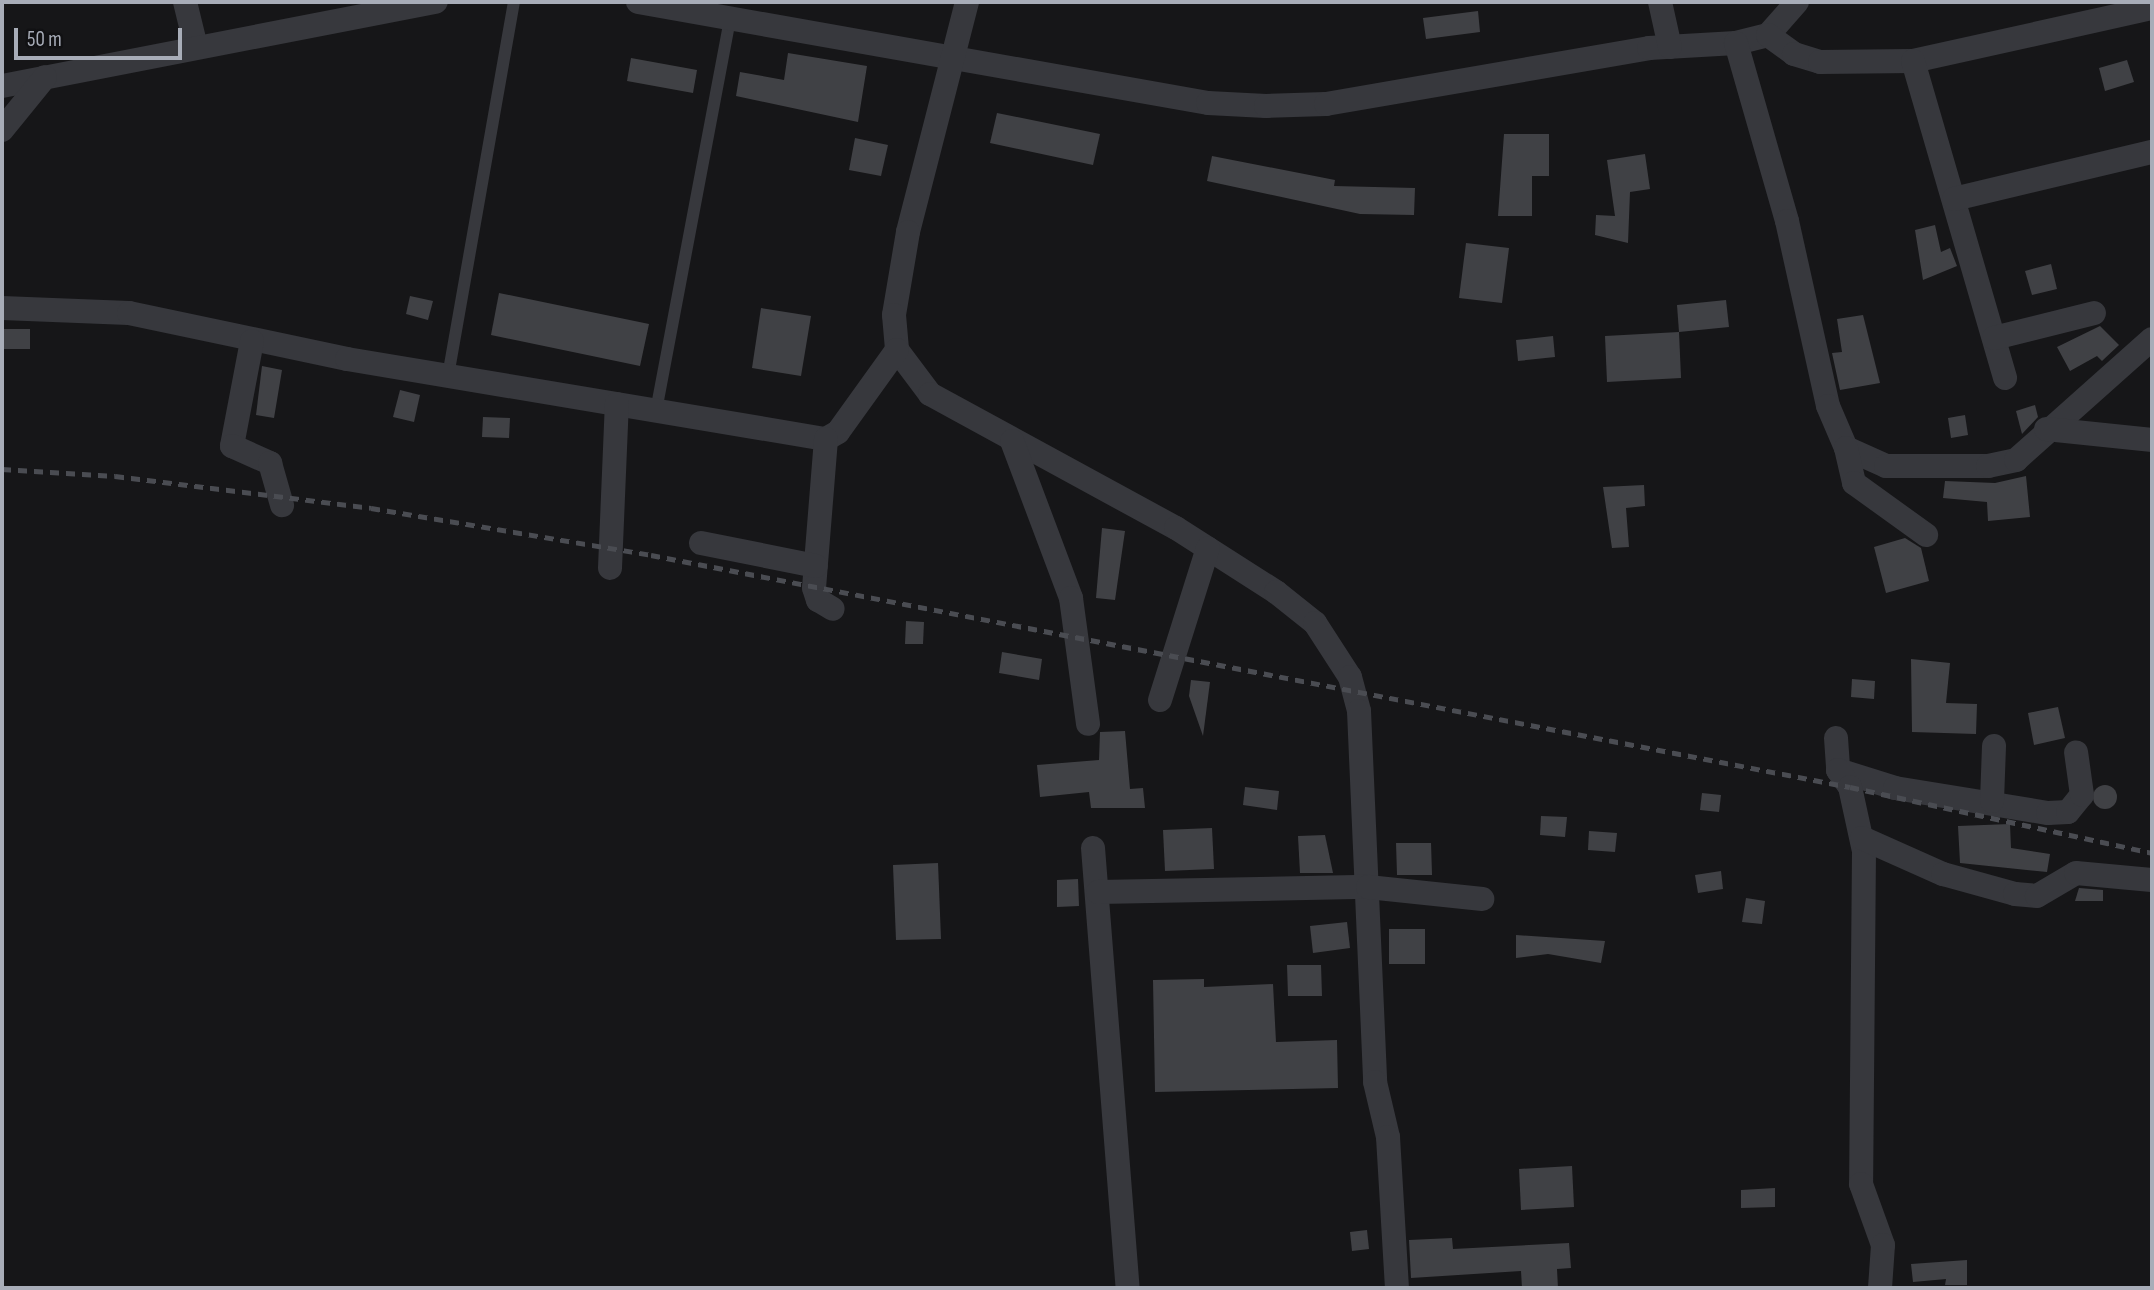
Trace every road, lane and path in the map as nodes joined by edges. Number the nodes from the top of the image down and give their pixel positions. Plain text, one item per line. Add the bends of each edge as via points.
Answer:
1 (185, 2) edge
2 (436, 2) edge
3 (514, 2) edge
4 (638, 2) edge
5 (967, 2) edge
6 (1660, 2) edge
7 (1797, 2) edge
8 (2152, 8) edge
9 (730, 18) junction
10 (1769, 35) junction
11 (1736, 43) junction
12 (196, 47) junction
13 (1670, 47) junction
14 (954, 59) junction
15 (1913, 61) junction
16 (45, 77) junction
17 (2, 86) edge
18 (2, 130) edge
19 (2152, 152) edge
20 (1954, 199) junction
21 (2, 308) edge
22 (2094, 313) dead end
23 (1994, 338) junction
24 (2152, 339) edge
25 (252, 341) junction
26 (897, 350) junction
27 (447, 376) junction
28 (2005, 378) dead end
29 (617, 404) junction
30 (656, 411) junction
31 (2046, 429) junction
32 (826, 439) junction
33 (2152, 440) edge
34 (1012, 441) junction
35 (1846, 448) junction
36 (282, 505) dead end
37 (1926, 535) dead end
38 (701, 543) dead end
39 (1208, 548) junction
40 (816, 566) junction
41 (610, 568) dead end
42 (833, 609) dead end
43 (1160, 700) dead end
44 (1088, 724) dead end
45 (1836, 738) dead end
46 (1994, 747) dead end
47 (2076, 752) dead end
48 (1838, 770) junction
49 (1992, 801) junction
50 (1862, 838) junction
51 (1093, 848) dead end
52 (2152, 880) edge
53 (1368, 887) junction
54 (1098, 892) junction
55 (1482, 899) dead end
56 (1128, 1288) edge
57 (1397, 1288) edge
58 (1880, 1288) edge

1 - 12 street
2 - 12 street
3 - 27 lane
4 - 9 street
5 - 14 street
6 - 13 street
7 - 10 street
8 - 15 street
9 - 14 street
9 - 30 lane
10 - 11 street
10 - 15 street via 1794,54 1820,62
11 - 13 street
11 - 35 street via 1787,221 1828,406
12 - 16 street
13 - 14 street via 1326,104 1266,107 1208,103
14 - 26 street via 908,232 894,315
15 - 20 street
16 - 17 street
16 - 18 street
19 - 20 street
20 - 23 street
21 - 25 street via 103,309
22 - 23 street
23 - 28 street
24 - 31 street
25 - 27 street
25 - 36 street via 232,446 270,463
26 - 32 street via 838,432
26 - 34 street via 907,371 930,394
27 - 29 street
29 - 30 street
29 - 41 street
30 - 32 street
31 - 33 street
31 - 35 street via 2016,460 1989,466 1886,466
32 - 40 street
34 - 39 street
34 - 44 street via 1070,598
35 - 37 street via 1854,483
38 - 40 street
39 - 43 street
39 - 53 street via 1315,624 1350,677 1359,711
40 - 42 street via 816,596
45 - 48 street
46 - 49 street
47 - 49 street via 2081,795 2068,812
48 - 49 street via 1895,788
48 - 50 street via 1850,787
50 - 52 street via 1943,874 2015,894 2037,896 2076,873
50 - 58 street via 1861,1184 1883,1245
51 - 54 street
53 - 54 street
53 - 55 street
53 - 57 street via 1375,1082 1388,1137
54 - 56 street

